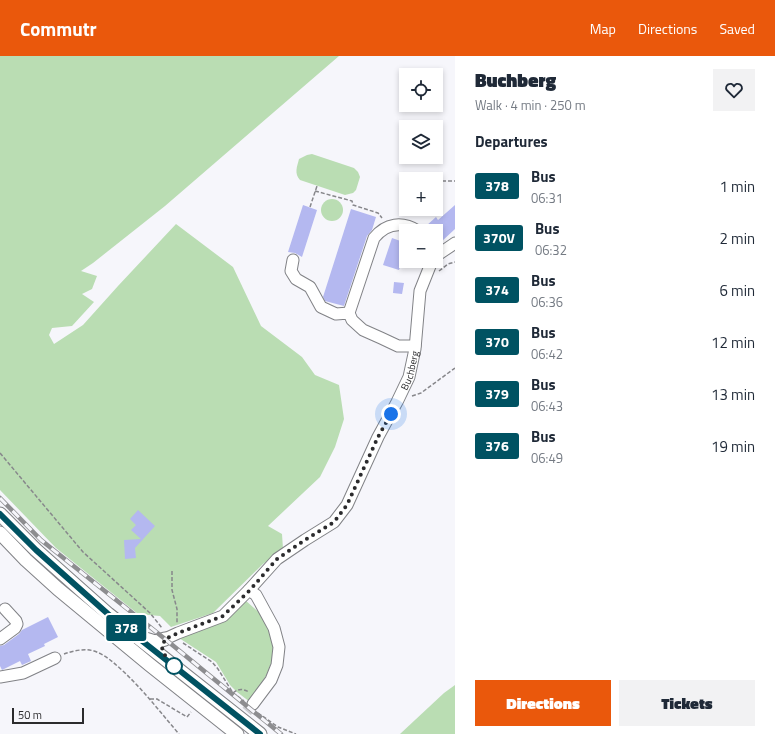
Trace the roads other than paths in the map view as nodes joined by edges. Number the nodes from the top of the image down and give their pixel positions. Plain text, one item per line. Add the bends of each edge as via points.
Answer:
1 (399, 224) edge
2 (455, 243) edge
3 (443, 249) edge
4 (293, 260) dead end
5 (429, 268) edge
6 (349, 313) junction
7 (415, 346) junction
8 (0, 514) edge
9 (0, 533) edge
10 (250, 590) junction
11 (5, 609) dead end
12 (136, 636) junction
13 (171, 636) junction
14 (0, 639) edge
15 (54, 658) road end
16 (167, 660) junction
17 (0, 677) edge
18 (251, 702) tunnel mouth
19 (237, 734) edge
20 (260, 734) edge

1 - 6 street via 380,231 374,238
2 - 3 street
4 - 6 street via 291,271 296,279 310,287 321,307 336,314
5 - 7 street, Buchberg via 420,291
6 - 7 street via 352,320 363,330 398,346
7 - 10 street, Buchberg via 409,377 347,505 334,522 277,559
8 - 12 main road via 36,550
9 - 19 main road via 58,589
10 - 13 street, Buchberg via 223,616
10 - 18 street via 256,595 274,628 279,647 277,665 270,680
11 - 14 street via 17,624
12 - 13 main road via 155,642
12 - 16 main road
13 - 16 main road via 162,648
15 - 17 street via 23,673
16 - 20 main road

